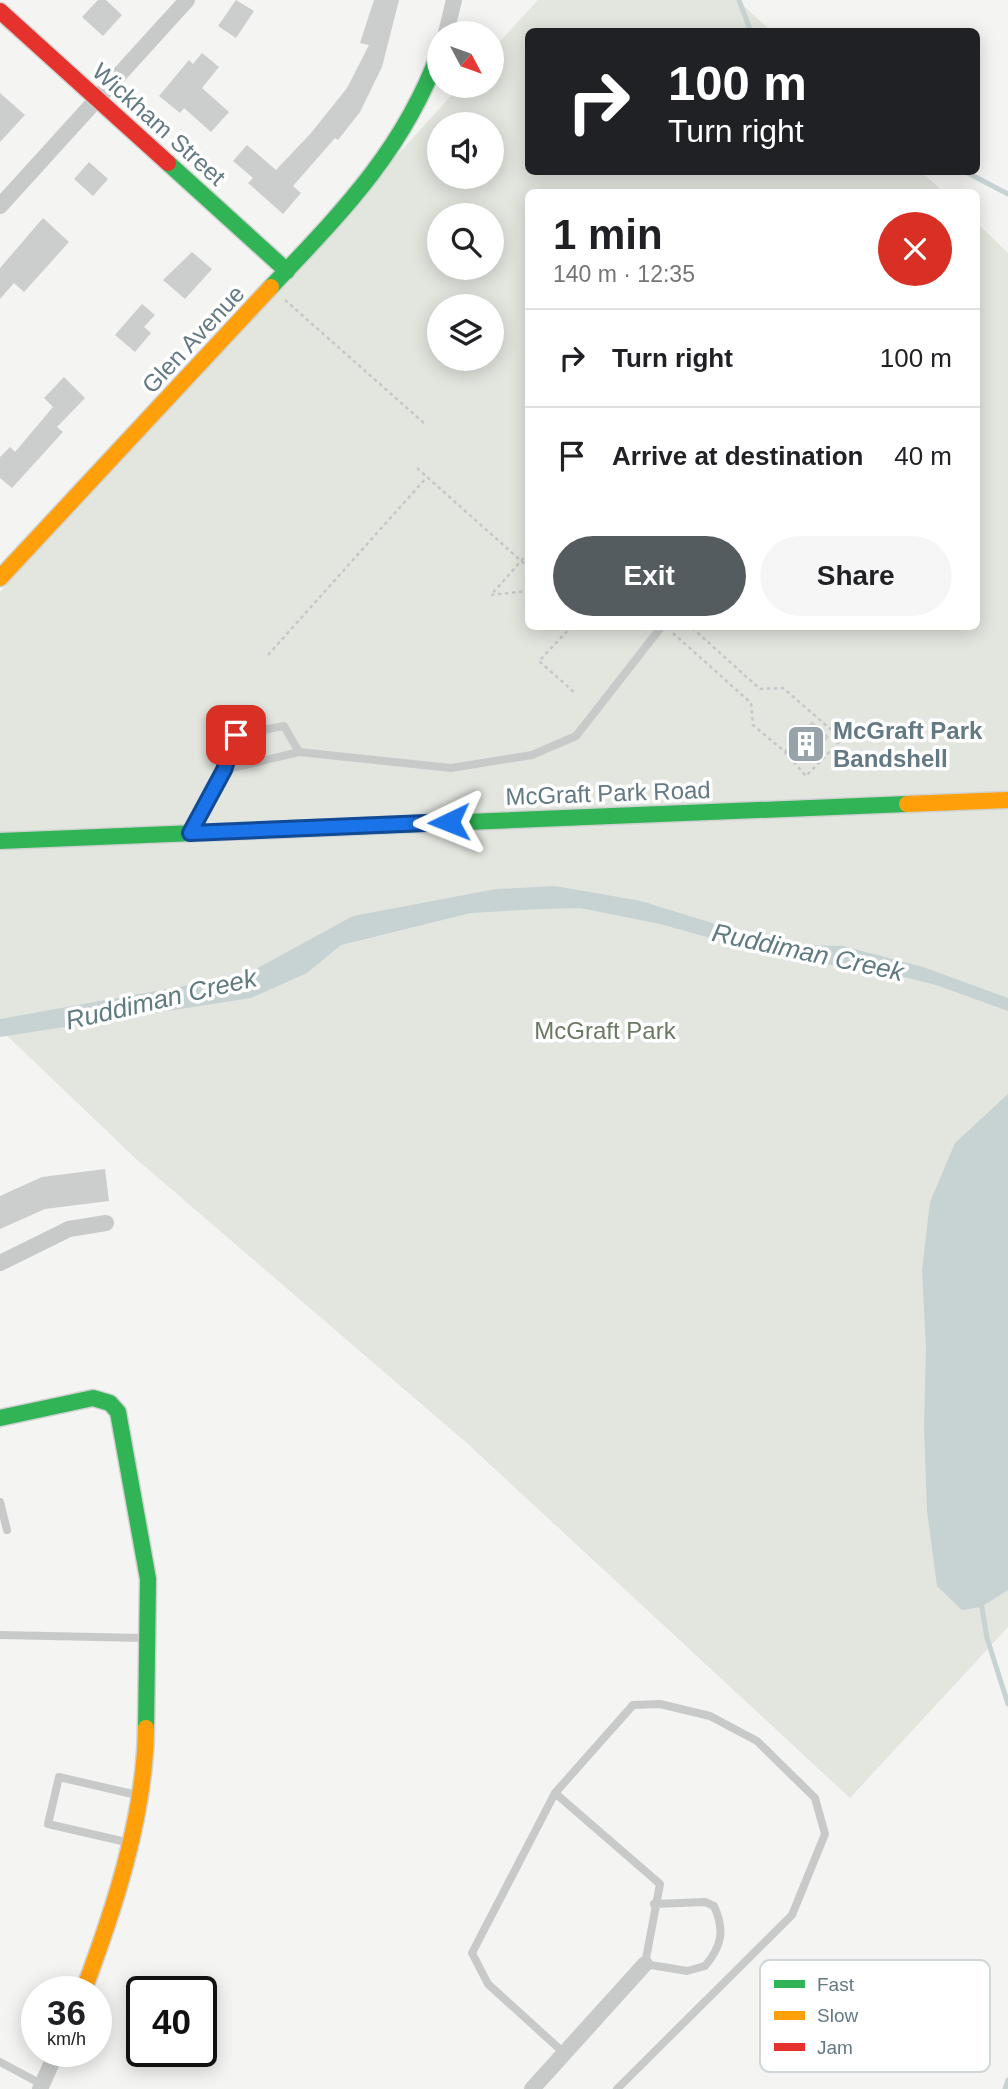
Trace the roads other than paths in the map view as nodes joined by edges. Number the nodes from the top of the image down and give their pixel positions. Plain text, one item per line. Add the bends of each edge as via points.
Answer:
1 (187, 0) edge
2 (454, 0) edge
3 (0, 11) edge
4 (449, 21) edge
5 (427, 80) edge
6 (97, 99) junction
7 (0, 206) edge
8 (288, 271) junction
9 (0, 578) edge
10 (661, 630) edge
11 (299, 752) junction
12 (224, 770) junction
13 (1008, 800) edge
14 (190, 833) junction
15 (0, 841) edge
16 (106, 1223) dead end
17 (0, 1263) edge
18 (0, 1418) edge
19 (0, 1502) edge
20 (7, 1530) dead end
21 (0, 1635) edge
22 (147, 1638) junction
23 (555, 1793) junction
24 (139, 1796) junction
25 (129, 1842) junction
26 (654, 1904) junction
27 (645, 1964) junction
28 (89, 1976) edge
29 (564, 2053) junction
30 (0, 2062) edge
31 (50, 2067) edge
32 (41, 2087) edge
33 (532, 2089) edge
34 (617, 2089) edge

1 - 6 street
2 - 4 street
3 - 6 street, Wickham Street
5 - 8 street, Glen Avenue via 386,161
6 - 7 street
6 - 8 street, Wickham Street
8 - 9 street, Glen Avenue
10 - 11 lane via 576,736 532,755 451,768
11 - 12 lane
11 - 12 lane via 284,726 236,735
12 - 14 lane
13 - 14 street, McGraft Park Road
14 - 15 street, McGraft Park Road
16 - 17 street via 69,1228
18 - 22 street via 93,1398 110,1403 118,1412 148,1579
19 - 20 lane
21 - 22 lane
22 - 24 street via 146,1766
23 - 26 lane via 660,1884
23 - 29 lane via 472,1953 488,1984
23 - 34 lane via 633,1704 660,1703 710,1716 757,1741 815,1798 825,1834 792,1915
24 - 25 street
24 - 25 lane via 59,1777 48,1824
25 - 28 street via 112,1916
26 - 27 lane
26 - 27 lane via 705,1902 714,1906 722,1940 705,1966 687,1971
27 - 29 street
29 - 33 street
30 - 32 lane
31 - 32 street

